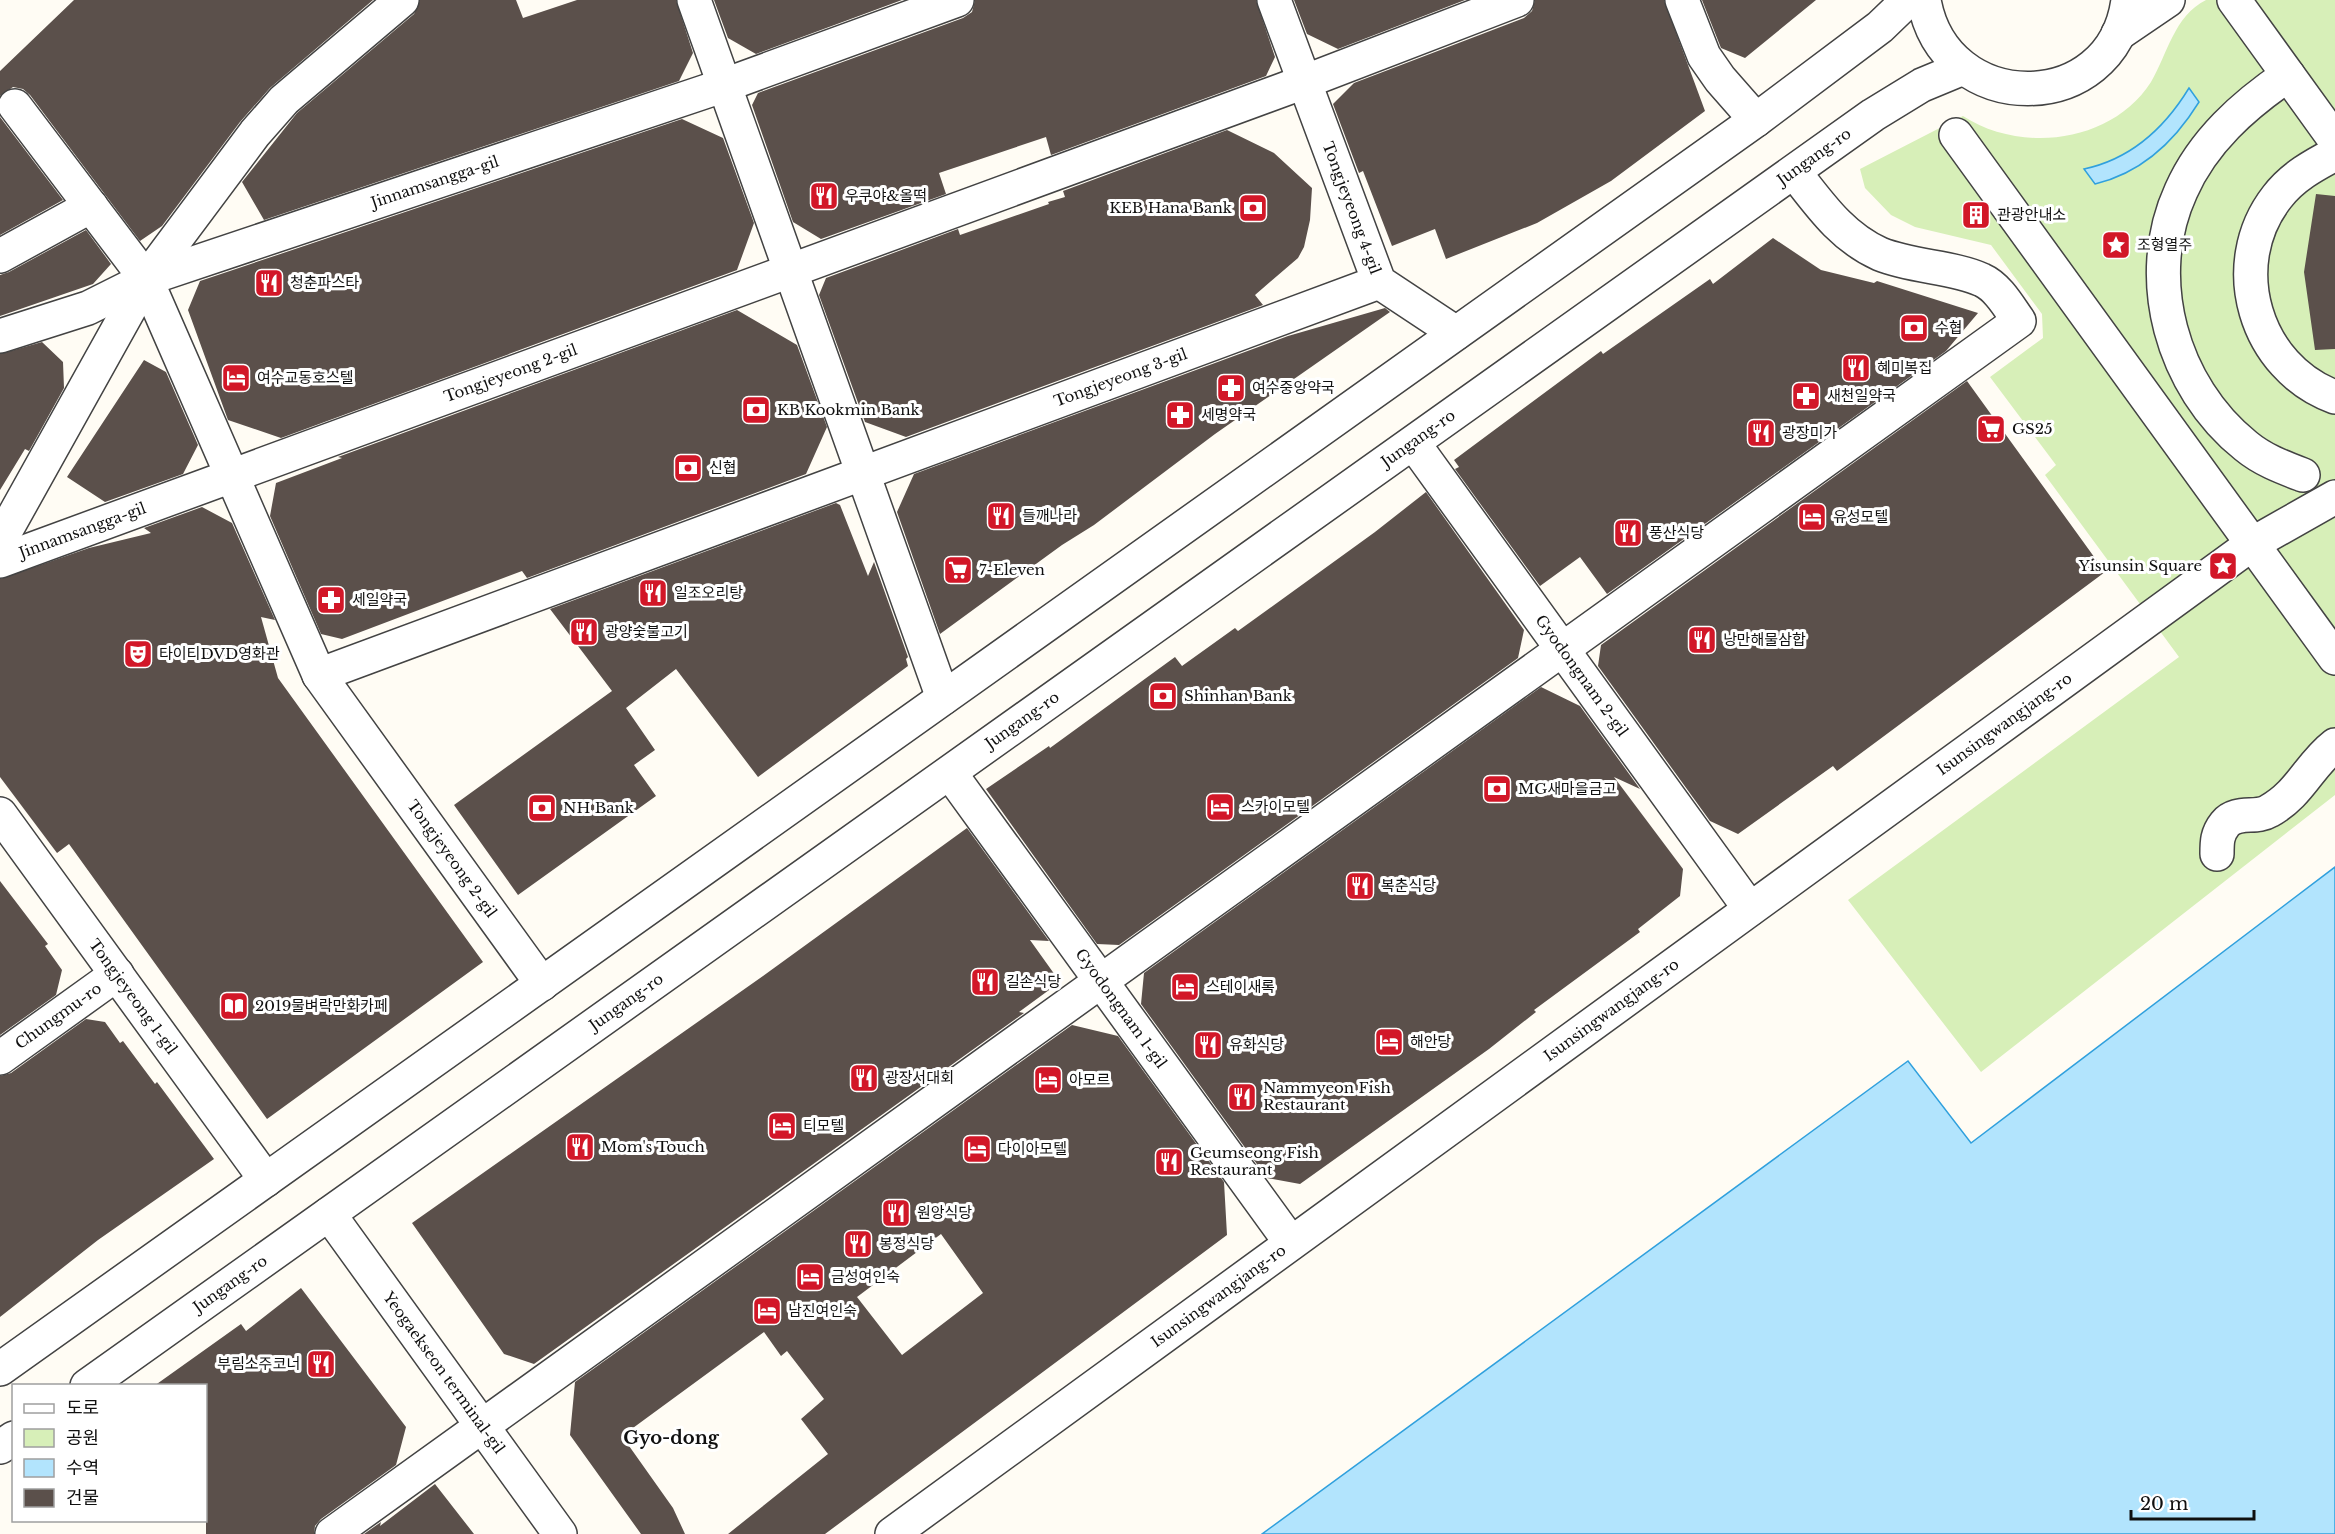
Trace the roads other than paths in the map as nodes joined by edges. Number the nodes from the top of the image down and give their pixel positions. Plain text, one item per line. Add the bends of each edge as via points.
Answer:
1 (402, 0) edge
2 (694, 0) edge
3 (957, 0) edge
4 (1274, 0) edge
5 (1517, 0) edge
6 (1682, 0) edge
7 (1908, 0) edge
8 (1924, 0) edge
9 (2128, 0) edge
10 (2168, 0) edge
11 (2234, 0) edge
12 (2118, 34) junction
13 (1963, 68) junction
14 (2288, 75) junction
15 (1304, 82) junction
16 (724, 85) junction
17 (15, 106) dead end
18 (1756, 120) junction
19 (1956, 135) dead end
20 (2335, 140) edge
21 (2335, 154) edge
22 (1795, 173) junction
23 (91, 206) junction
24 (0, 256) edge
25 (790, 271) junction
26 (146, 279) junction
27 (1379, 282) junction
28 (1456, 333) junction
29 (0, 336) edge
30 (2335, 397) edge
31 (1414, 444) junction
32 (863, 474) junction
33 (232, 475) junction
34 (2302, 475) dead end
35 (2335, 497) edge
36 (0, 541) edge
37 (2252, 544) junction
38 (0, 561) edge
39 (1562, 649) junction
40 (2335, 658) edge
41 (319, 675) junction
42 (943, 698) junction
43 (2335, 745) edge
44 (950, 773) junction
45 (0, 814) edge
46 (2217, 854) dead end
47 (1750, 909) junction
48 (117, 974) junction
49 (1101, 981) junction
50 (542, 984) junction
51 (0, 1058) edge
52 (266, 1180) junction
53 (329, 1214) junction
54 (1291, 1243) junction
55 (0, 1369) edge
56 (90, 1384) edge
57 (482, 1426) junction
58 (332, 1534) edge
59 (560, 1534) edge
60 (892, 1534) edge

1 - 26 street, Jinnamsangga-gil via 284,100
2 - 16 street
3 - 16 street
4 - 15 street, Tongjeyeong 4-gil
5 - 15 street
6 - 18 street via 1704,56
7 - 18 street via 1880,27
8 - 13 street via 1927,17 1941,46
9 - 12 street
10 - 12 street
11 - 14 street
12 - 13 street via 2089,68 2049,87 2005,88 1976,78
13 - 22 street, Jungang-ro via 1922,85 1873,115
14 - 20 street
14 - 34 street via 2242,109 2198,160 2180,192 2164,261 2164,296 2181,363 2199,396 2221,424 2247,447 2271,463
15 - 25 street
15 - 27 street, Tongjeyeong 4-gil
16 - 25 street
16 - 26 street, Jinnamsangga-gil
17 - 23 street, Tongjeyeong 2-gil
18 - 28 street
19 - 37 street
21 - 30 street via 2306,170 2277,197 2258,233 2250,271 2254,310 2271,347 2297,376
22 - 31 street, Jungang-ro
22 - 39 street via 1826,214 1853,239 1890,257 1982,280 2019,321
23 - 24 street
23 - 26 street, Tongjeyeong 2-gil
25 - 32 street
25 - 33 street, Tongjeyeong 2-gil
26 - 29 street via 88,308
26 - 33 street, Tongjeyeong 2-gil
26 - 36 street, Jinnamsangga-gil
27 - 28 street, Tongjeyeong 4-gil
27 - 32 street, Tongjeyeong 3-gil
28 - 42 street
31 - 39 street, Gyodongnam 2-gil
31 - 44 street, Jungang-ro
32 - 41 street
32 - 42 street
33 - 38 street, Jinnamsangga-gil
33 - 41 street, Tongjeyeong 2-gil
35 - 37 street, Isunsingwangjang-ro
37 - 40 street
37 - 47 street, Isunsingwangjang-ro
39 - 47 street, Gyodongnam 2-gil
39 - 49 street
41 - 50 street, Tongjeyeong 2-gil
42 - 50 street
43 - 46 street via 2290,798 2266,813 2227,821 2217,838
44 - 49 street, Gyodongnam 1-gil
44 - 53 street, Jungang-ro
45 - 48 street, Tongjeyeong 1-gil
47 - 54 street, Isunsingwangjang-ro
48 - 51 street, Chungmu-ro
48 - 52 street, Tongjeyeong 1-gil
49 - 54 street, Gyodongnam 1-gil
49 - 57 street
50 - 52 street
52 - 55 street
53 - 56 street, Jungang-ro
53 - 57 street, Yeogaekseon terminal-gil
54 - 60 street, Isunsingwangjang-ro
57 - 58 street
57 - 59 street, Yeogaekseon terminal-gil

